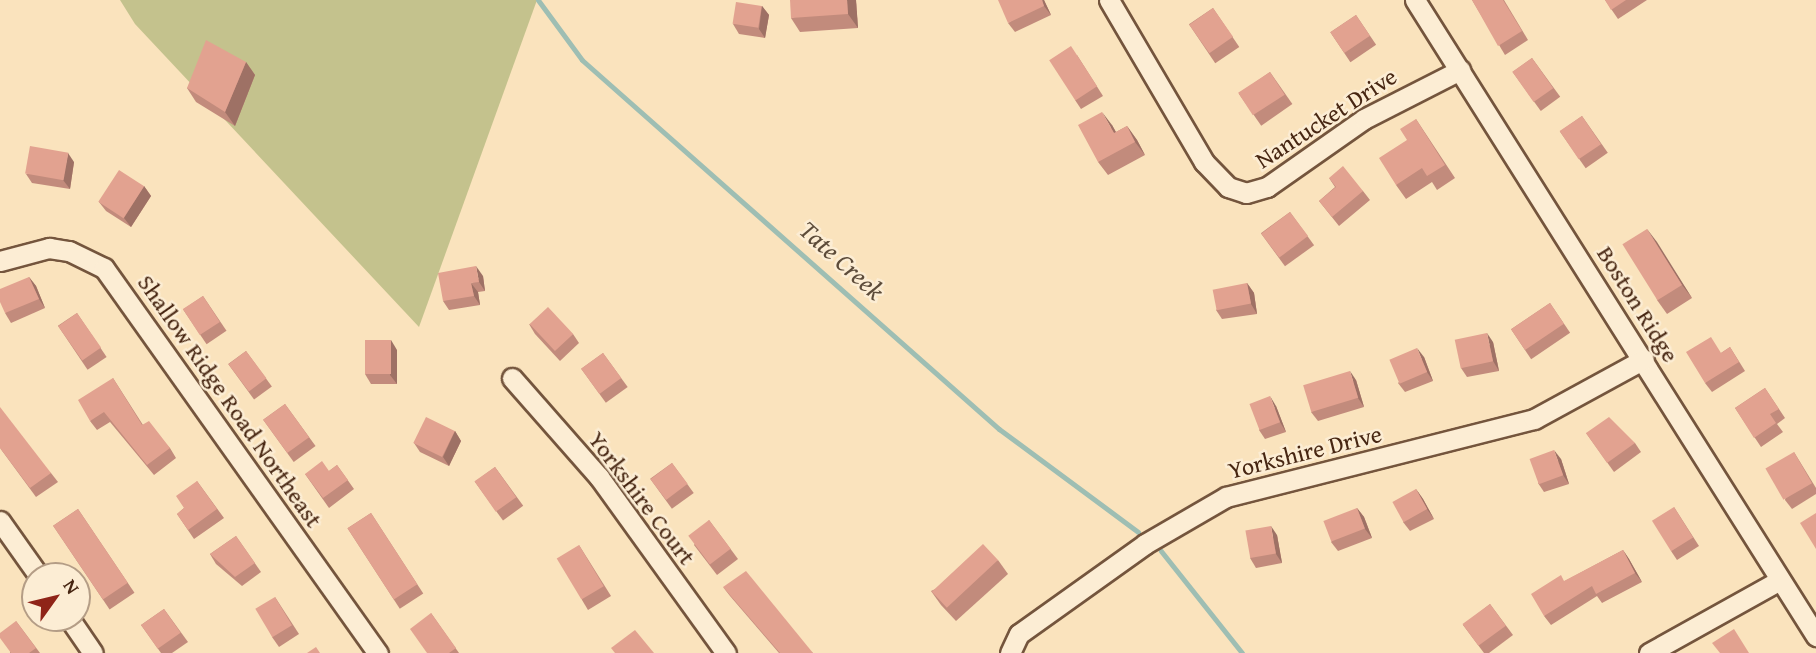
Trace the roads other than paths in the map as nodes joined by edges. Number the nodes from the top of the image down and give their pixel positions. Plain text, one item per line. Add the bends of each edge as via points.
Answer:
1 (1109, 0) edge
2 (1415, 0) edge
3 (1460, 70) junction
4 (0, 261) edge
5 (1644, 359) junction
6 (512, 378) dead end
7 (0, 521) edge
8 (29, 562) edge
9 (1780, 580) junction
10 (79, 632) edge
11 (1816, 636) edge
12 (93, 653) edge
13 (378, 653) edge
14 (726, 653) edge
15 (1010, 653) edge
16 (1649, 653) edge

1 - 3 street, Nantucket Drive via 1204,162 1228,187 1246,193 1267,187 1364,119
2 - 3 street, Boston Ridge
3 - 5 street, Boston Ridge
4 - 13 street, Shallow Ridge Road Northeast via 49,248 69,251 104,268
5 - 9 street, Boston Ridge
5 - 15 street, Yorkshire Drive via 1534,419 1226,497 1145,544 1030,627
6 - 14 street, Yorkshire Court via 599,477
7 - 8 street
9 - 11 street, Boston Ridge
9 - 16 street
10 - 12 street

